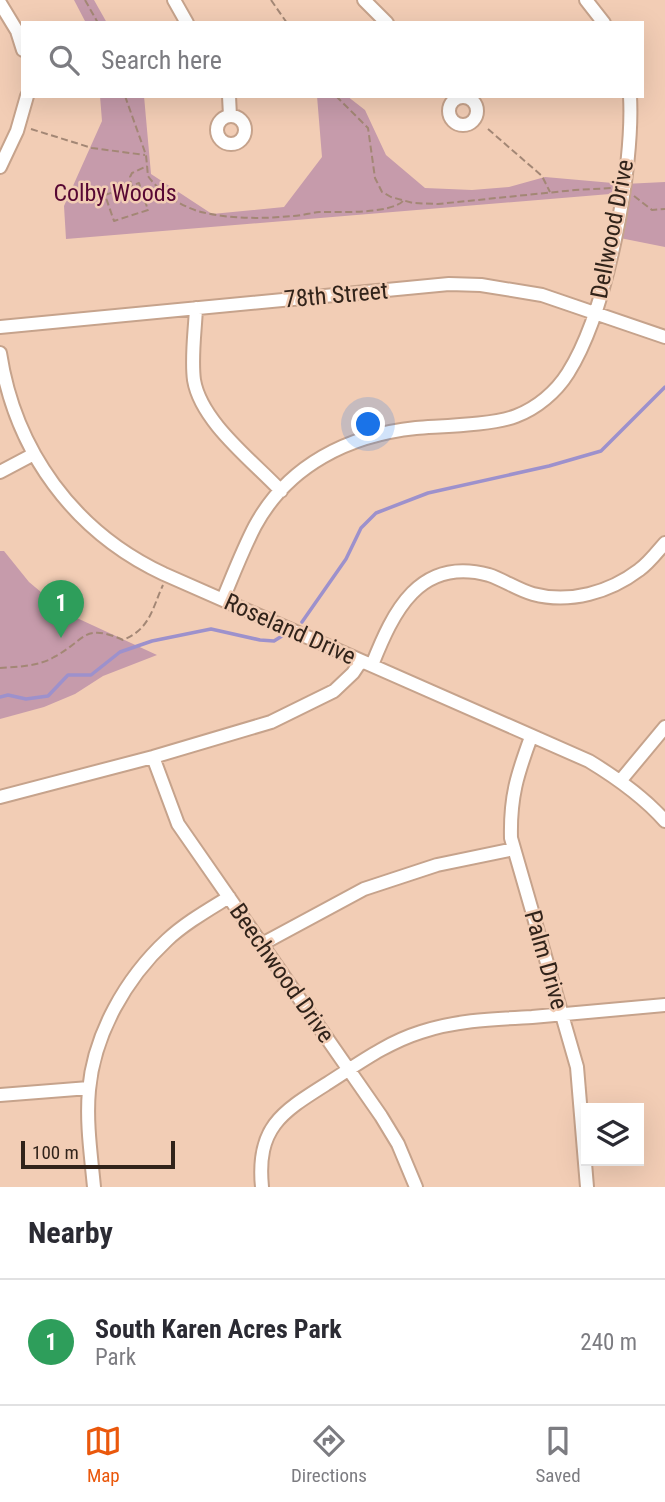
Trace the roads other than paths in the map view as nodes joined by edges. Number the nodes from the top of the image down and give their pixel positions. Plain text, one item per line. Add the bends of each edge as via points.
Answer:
1 (174, 0) edge
2 (364, 0) edge
3 (586, 0) edge
4 (0, 3) edge
5 (186, 21) edge
6 (385, 21) edge
7 (602, 21) edge
8 (21, 45) edge
9 (26, 98) edge
10 (229, 98) edge
11 (630, 98) edge
12 (230, 116) dead end
13 (0, 167) edge
14 (196, 308) junction
15 (595, 312) junction
16 (0, 327) edge
17 (665, 337) edge
18 (0, 353) edge
19 (34, 454) junction
20 (0, 472) edge
21 (281, 491) junction
22 (665, 543) edge
23 (223, 599) junction
24 (366, 663) junction
25 (665, 727) edge
26 (531, 737) junction
27 (153, 757) junction
28 (621, 780) junction
29 (0, 797) edge
30 (665, 821) edge
31 (514, 849) junction
32 (229, 897) junction
33 (262, 944) junction
34 (665, 1005) edge
35 (563, 1014) junction
36 (349, 1070) junction
37 (89, 1088) junction
38 (0, 1096) edge
39 (94, 1187) edge
40 (262, 1187) edge
41 (416, 1187) edge
42 (587, 1187) edge

1 - 5 street
2 - 6 street
3 - 7 street
4 - 8 street
9 - 13 street
10 - 12 street
11 - 15 street, Dellwood Drive via 623,191
14 - 15 street, 78th Street via 449,284 512,288
14 - 16 street, 78th Street
14 - 21 street via 193,361 200,399 221,429
15 - 17 street, 78th Street
15 - 21 street, Dellwood Drive via 568,373 538,405 514,417 358,439 302,471
18 - 19 street, Roseland Drive via 12,407
19 - 20 street
19 - 23 street, Roseland Drive via 64,498 105,540 149,567
21 - 23 street, Dellwood Drive via 255,526
22 - 24 street via 621,582 574,597 534,594 487,575 441,575 424,583 400,606
23 - 24 street, Roseland Drive
24 - 26 street, Roseland Drive
24 - 27 street via 334,691 285,716
25 - 28 street
26 - 28 street, Roseland Drive
26 - 31 street, Palm Drive via 510,808
27 - 29 street
27 - 32 street, Beechwood Drive via 178,824
28 - 30 street, Roseland Drive
31 - 33 street via 437,865 364,889
31 - 35 street, Palm Drive
32 - 33 street, Beechwood Drive
32 - 37 street via 169,938 126,988 103,1033
33 - 36 street, Beechwood Drive
34 - 35 street
35 - 36 street via 444,1025 398,1040
35 - 42 street, Palm Drive via 580,1090
36 - 40 street via 290,1107 276,1122 262,1156
36 - 41 street, Beechwood Drive via 398,1144
37 - 38 street
37 - 39 street

